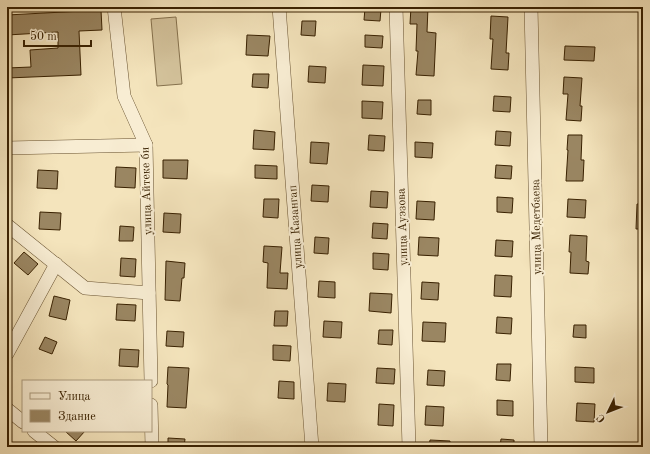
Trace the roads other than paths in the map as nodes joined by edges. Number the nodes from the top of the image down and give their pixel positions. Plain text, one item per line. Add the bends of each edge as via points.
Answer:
1 (114, 7) edge
2 (278, 7) edge
3 (396, 7) edge
4 (531, 7) edge
5 (146, 145) junction
6 (7, 148) edge
7 (7, 225) edge
8 (56, 264) junction
9 (149, 293) junction
10 (7, 354) edge
11 (150, 380) edge
12 (7, 409) edge
13 (22, 421) edge
14 (35, 432) edge
15 (152, 432) edge
16 (54, 447) edge
17 (152, 447) edge
18 (312, 447) edge
19 (409, 447) edge
20 (541, 447) edge

1 - 5 street, улица Айтеке би via 124,96
2 - 18 street, улица Казангап
3 - 19 street, улица Ауэзова
4 - 20 street, улица Медетбаева
5 - 6 street
5 - 9 street, улица Айтеке би
7 - 8 street
8 - 9 street via 85,288
8 - 10 street
9 - 11 street, улица Айтеке би
12 - 13 street
14 - 16 street
15 - 17 street

